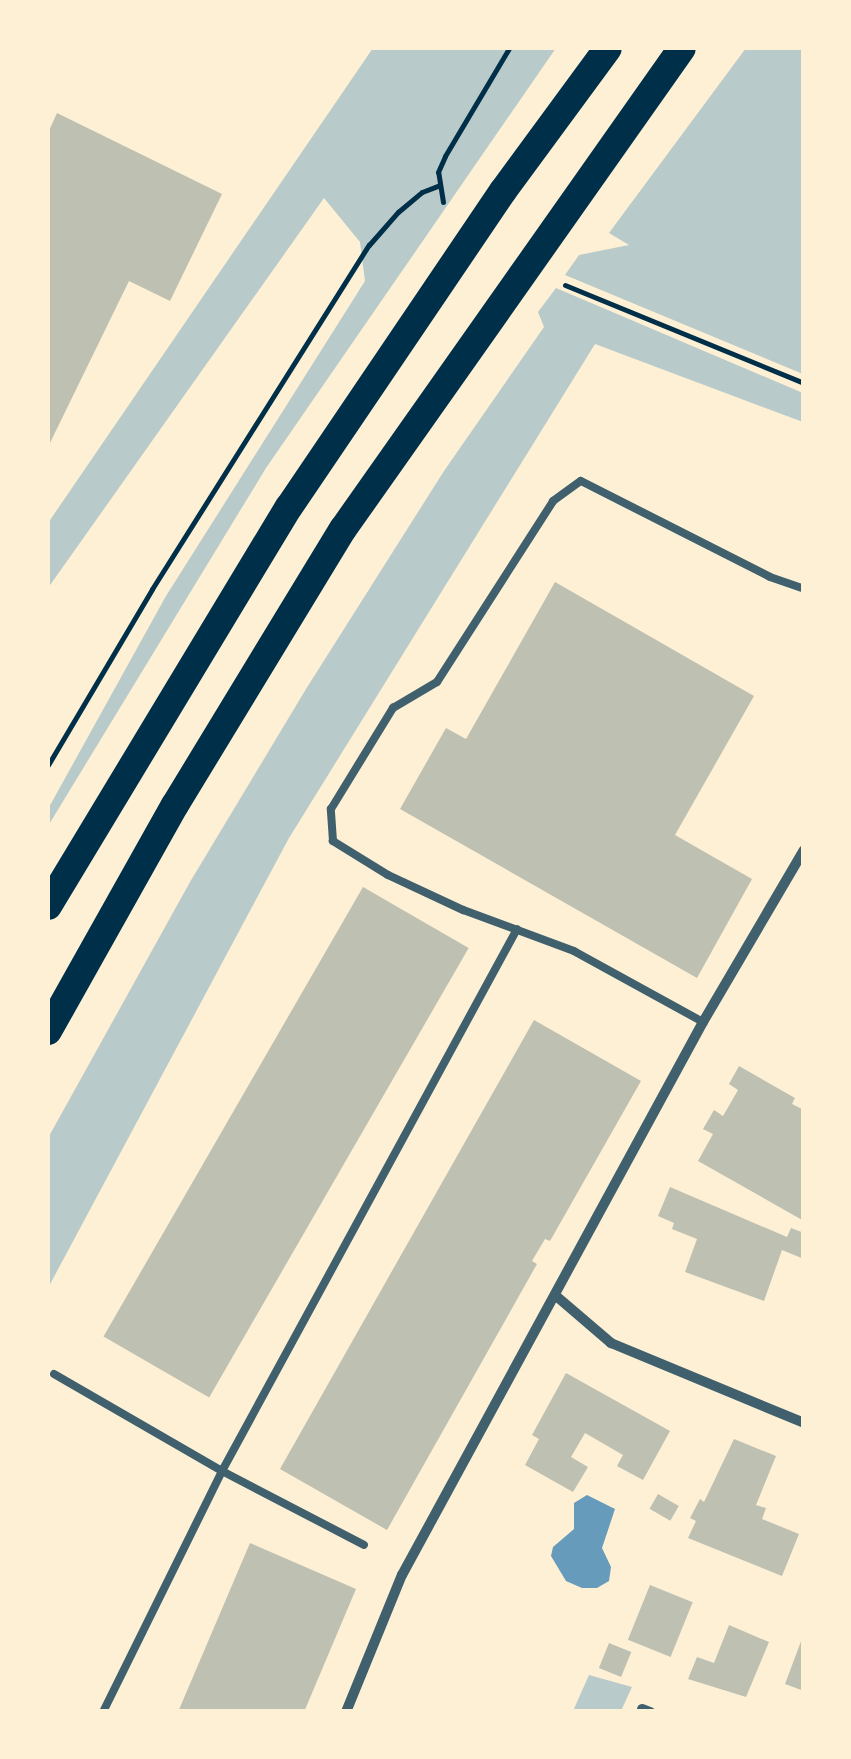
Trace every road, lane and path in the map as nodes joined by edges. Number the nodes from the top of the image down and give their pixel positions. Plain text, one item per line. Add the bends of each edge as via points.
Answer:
1 (508, 48) edge
2 (608, 48) edge
3 (682, 48) edge
4 (438, 186) junction
5 (443, 202) dead end
6 (565, 285) dead end
7 (804, 383) edge
8 (804, 589) edge
9 (48, 765) edge
10 (804, 850) edge
11 (48, 906) edge
12 (516, 930) junction
13 (704, 1022) junction
14 (48, 1031) edge
15 (556, 1294) junction
16 (54, 1374) dead end
17 (804, 1423) edge
18 (222, 1471) junction
19 (364, 1545) dead end
20 (103, 1712) edge
21 (346, 1712) edge

1 - 4 path via 445,156
2 - 11 highway via 320,458
3 - 14 highway via 343,529
4 - 5 path
4 - 9 path via 398,212 369,245
6 - 7 path
8 - 12 lane via 581,481 554,501 438,682 393,708 331,809 332,841 388,875
10 - 13 street
12 - 13 lane via 574,951
12 - 18 lane
13 - 15 street
15 - 17 street via 610,1343
15 - 21 street via 402,1575
16 - 18 lane
18 - 19 lane
18 - 20 lane

